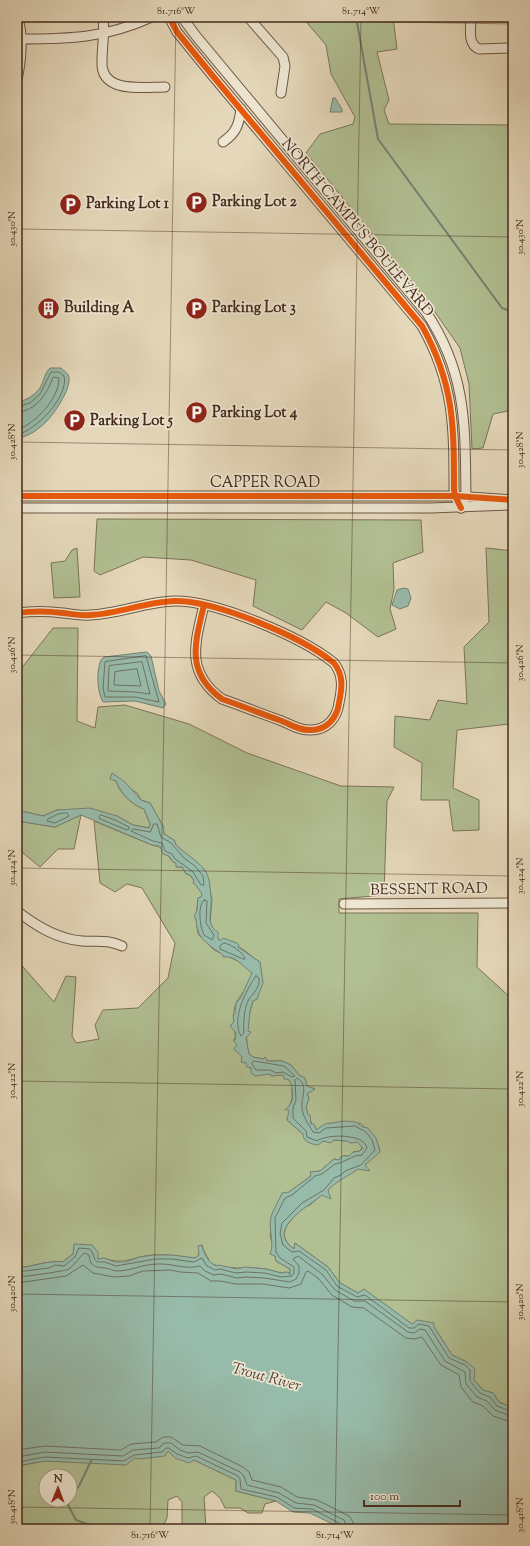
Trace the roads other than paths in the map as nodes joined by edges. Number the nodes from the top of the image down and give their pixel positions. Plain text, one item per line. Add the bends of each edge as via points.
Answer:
1 (17, 17) edge
2 (103, 17) edge
3 (152, 17) edge
4 (169, 17) edge
5 (182, 17) edge
6 (248, 17) edge
7 (471, 17) edge
8 (104, 35) junction
9 (20, 39) junction
10 (513, 48) edge
11 (17, 79) edge
12 (165, 87) dead end
13 (281, 93) dead end
14 (241, 109) junction
15 (223, 142) dead end
16 (371, 244) junction
17 (362, 253) junction
18 (452, 361) junction
19 (441, 364) junction
20 (17, 496) edge
21 (455, 496) junction
22 (466, 496) junction
23 (513, 500) edge
24 (513, 505) edge
25 (17, 508) edge
26 (461, 508) junction
27 (204, 605) junction
28 (17, 613) edge
29 (513, 903) edge
30 (344, 904) dead end
31 (17, 911) edge
32 (122, 946) dead end

1 - 9 street
2 - 8 street
3 - 8 street
4 - 14 street, NORTH CAMPUS BOULEVARD via 177,32
5 - 16 street, NORTH CAMPUS BOULEVARD
6 - 13 street via 283,57 285,66
7 - 10 street via 471,41 475,47
8 - 9 street
8 - 12 street via 102,71 111,82 124,87
9 - 11 street
14 - 15 street via 239,126 232,136
14 - 17 street, NORTH CAMPUS BOULEVARD
16 - 17 street
16 - 18 street, NORTH CAMPUS BOULEVARD via 426,312
17 - 19 street, NORTH CAMPUS BOULEVARD via 422,326
18 - 19 street
18 - 22 street, NORTH CAMPUS BOULEVARD via 465,420
19 - 21 street, NORTH CAMPUS BOULEVARD via 452,410
20 - 21 street, CAPPER ROAD
21 - 22 street, CAPPER ROAD
21 - 26 street, NORTH CAMPUS BOULEVARD
22 - 23 street, CAPPER ROAD
22 - 26 street, NORTH CAMPUS BOULEVARD
24 - 26 street, CAPPER ROAD
25 - 26 street, CAPPER ROAD
27 - 27 street via 280,632 334,663 339,669 342,683 338,711 334,719 318,730 303,729 222,699 213,693 200,676 195,656
27 - 28 street via 172,601 90,615 44,611
29 - 30 street, BESSENT ROAD
31 - 32 street via 56,935 82,941 109,940

